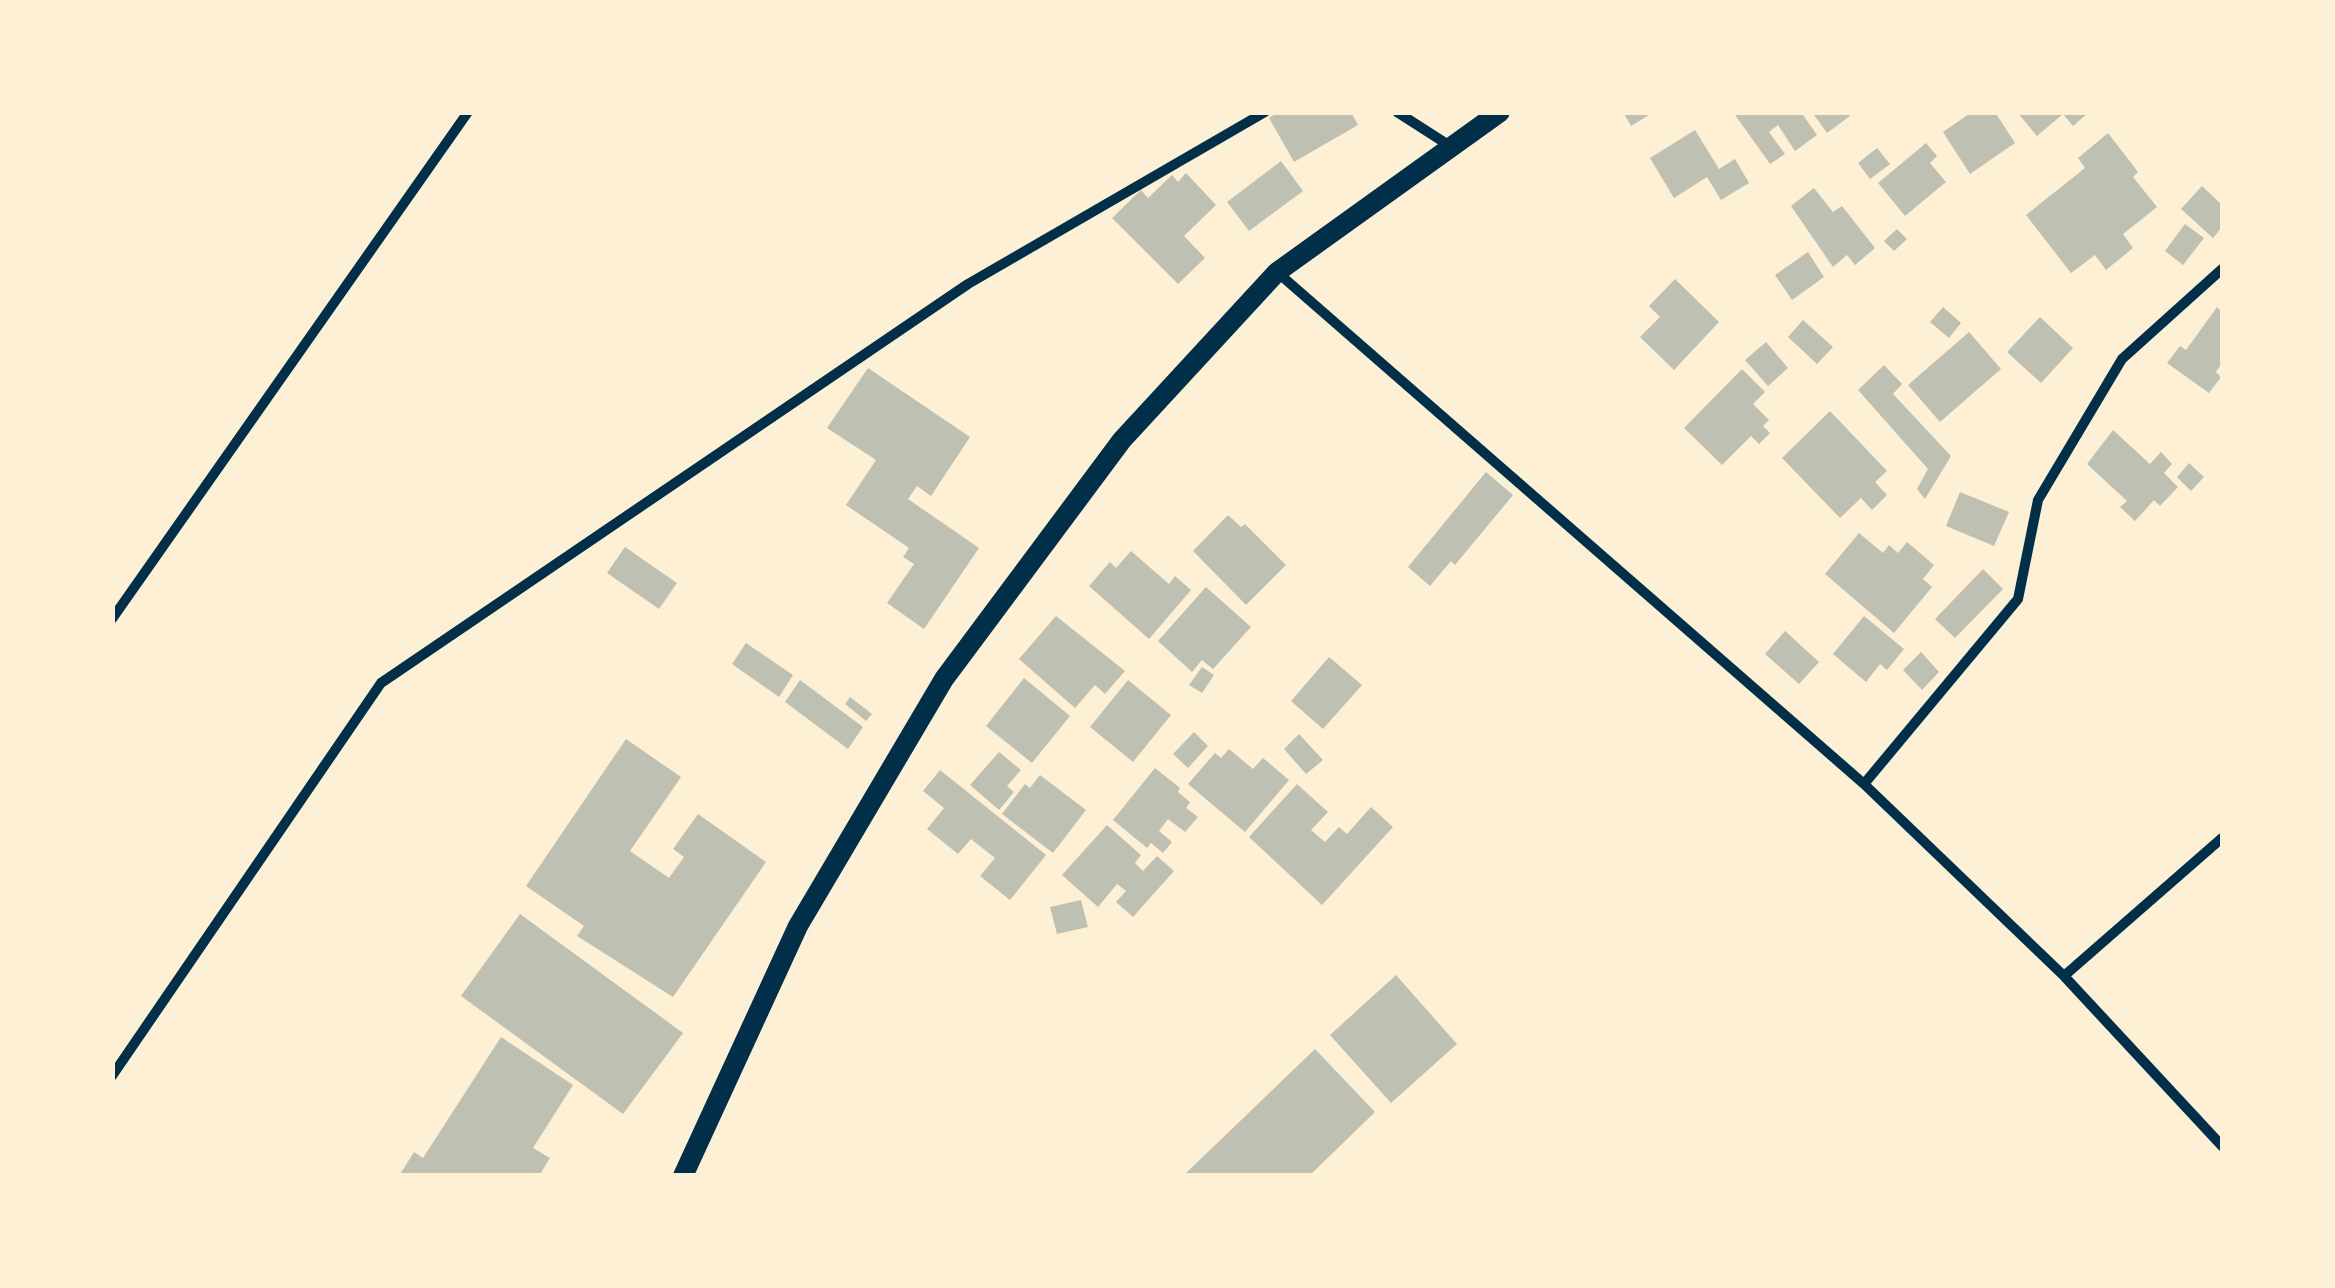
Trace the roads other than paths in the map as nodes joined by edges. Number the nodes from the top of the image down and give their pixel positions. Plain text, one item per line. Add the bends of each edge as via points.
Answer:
1 (468, 112) edge
2 (1265, 112) edge
3 (1397, 112) edge
4 (1500, 112) edge
5 (1450, 146) junction
6 (2222, 269) edge
7 (1278, 272) junction
8 (112, 619) edge
9 (1864, 784) junction
10 (2222, 838) edge
11 (2064, 976) junction
12 (112, 1076) edge
13 (2222, 1146) edge
14 (683, 1176) edge

1 - 8 street
2 - 12 street via 968,284 381,683
3 - 5 street
4 - 5 main road
5 - 7 main road
6 - 9 street via 2122,359 2038,500 2018,599
7 - 9 street
7 - 14 main road via 1122,440 944,679 798,926
9 - 11 street
10 - 11 street
11 - 13 street

